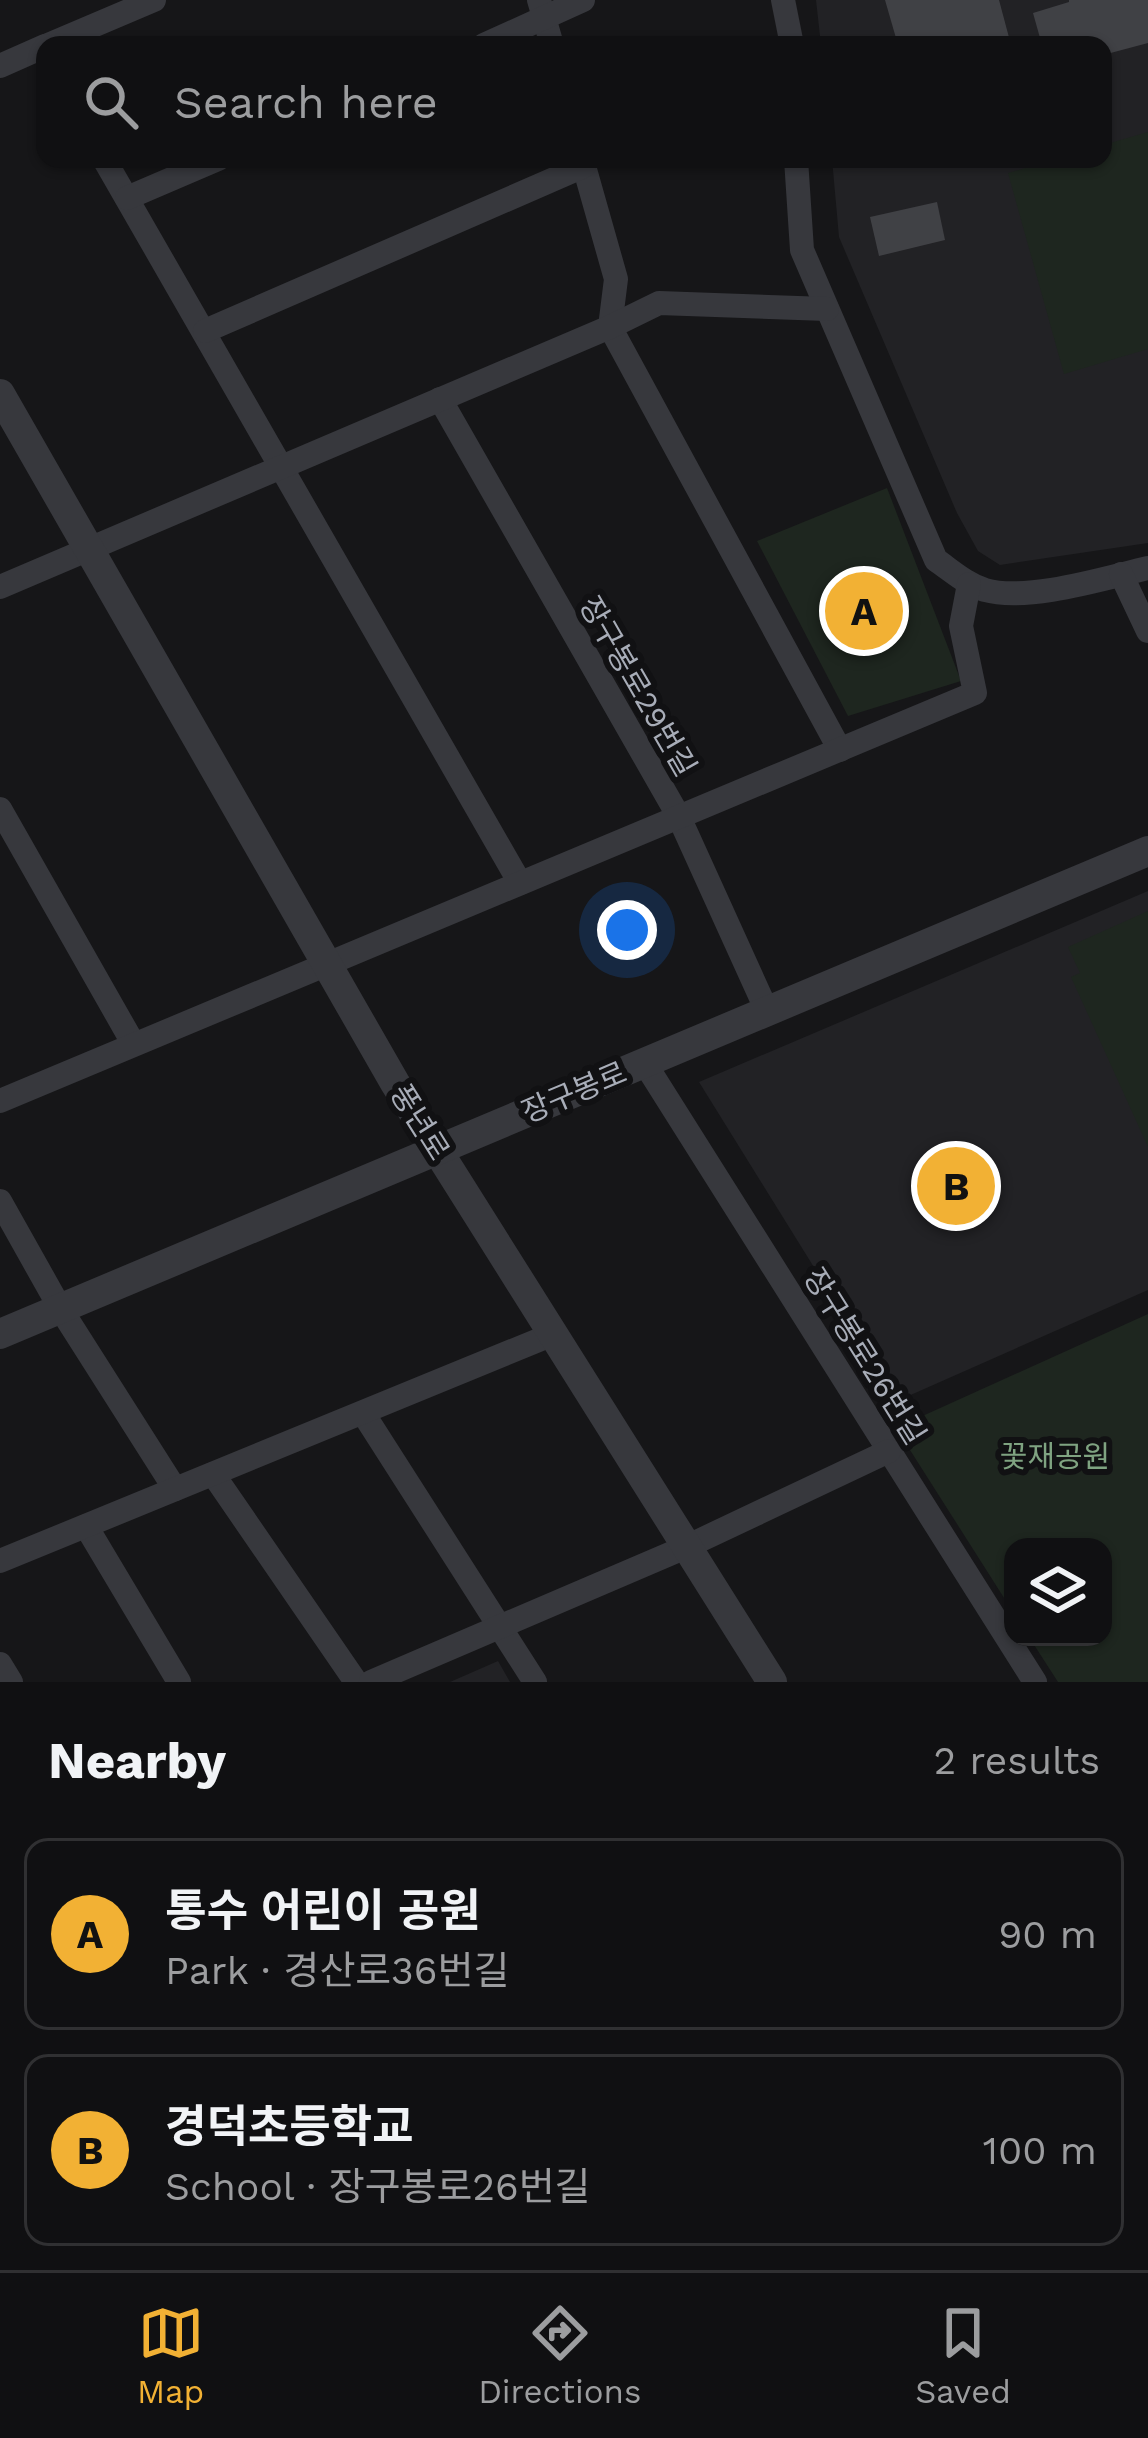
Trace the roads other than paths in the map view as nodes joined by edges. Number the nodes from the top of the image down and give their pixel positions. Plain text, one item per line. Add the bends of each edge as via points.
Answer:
1 (154, 0) edge
2 (583, 0) edge
3 (783, 0) edge
4 (542, 9) edge
5 (74, 36) edge
6 (498, 36) edge
7 (790, 36) edge
8 (36, 52) edge
9 (0, 65) edge
10 (109, 168) edge
11 (197, 168) edge
12 (572, 168) edge
13 (584, 168) edge
14 (797, 168) edge
15 (127, 198) junction
16 (827, 309) junction
17 (610, 327) junction
18 (205, 331) junction
19 (0, 394) edge
20 (440, 399) junction
21 (281, 467) junction
22 (89, 549) junction
23 (1148, 568) edge
24 (1121, 574) junction
25 (969, 584) junction
26 (0, 587) edge
27 (1148, 632) edge
28 (840, 750) junction
29 (0, 809) edge
30 (679, 817) junction
31 (1148, 851) edge
32 (520, 883) junction
33 (327, 963) junction
34 (767, 1011) junction
35 (133, 1043) junction
36 (644, 1062) junction
37 (0, 1100) edge
38 (436, 1149) junction
39 (0, 1201) edge
40 (60, 1308) junction
41 (0, 1334) edge
42 (551, 1335) junction
43 (363, 1412) junction
44 (889, 1450) junction
45 (213, 1474) junction
46 (176, 1489) junction
47 (86, 1526) junction
48 (686, 1547) junction
49 (0, 1561) edge
50 (501, 1627) junction
51 (0, 1664) edge
52 (11, 1682) edge
53 (179, 1682) edge
54 (356, 1682) edge
55 (371, 1682) edge
56 (535, 1682) edge
57 (772, 1682) edge
58 (1035, 1682) edge

1 - 5 street
2 - 4 street
3 - 7 street
4 - 6 street
8 - 9 street
10 - 15 street
11 - 15 street
12 - 18 street
13 - 17 street via 616,279
14 - 16 street via 802,250
15 - 18 street
16 - 17 street via 659,303
16 - 25 street via 936,560
17 - 20 street
17 - 28 street
18 - 21 street
19 - 22 street, 풍년로
20 - 21 street
20 - 30 street, 장구봉로29번길
21 - 22 street
21 - 32 street
22 - 26 street
22 - 33 street, 풍년로
23 - 24 street
24 - 25 street via 1027,592
24 - 27 street
25 - 28 street via 961,626 975,693
28 - 30 street
29 - 35 street
30 - 32 street
30 - 34 street, 장구봉로29번길
31 - 34 street, 장구봉로
32 - 33 street
33 - 35 street
33 - 38 street, 풍년로
34 - 36 street, 장구봉로
35 - 37 street
36 - 38 street, 장구봉로
36 - 44 street, 장구봉로26번길
38 - 40 street, 장구봉로
38 - 42 street, 풍년로
39 - 40 street
40 - 41 street, 장구봉로
40 - 46 street
42 - 43 street
42 - 48 street, 풍년로
43 - 45 street
43 - 50 street
44 - 48 street
44 - 58 street, 장구봉로26번길
45 - 46 street
45 - 54 street
46 - 47 street
47 - 49 street
47 - 53 street
48 - 50 street
48 - 57 street, 풍년로
50 - 55 street
50 - 56 street
51 - 52 street

